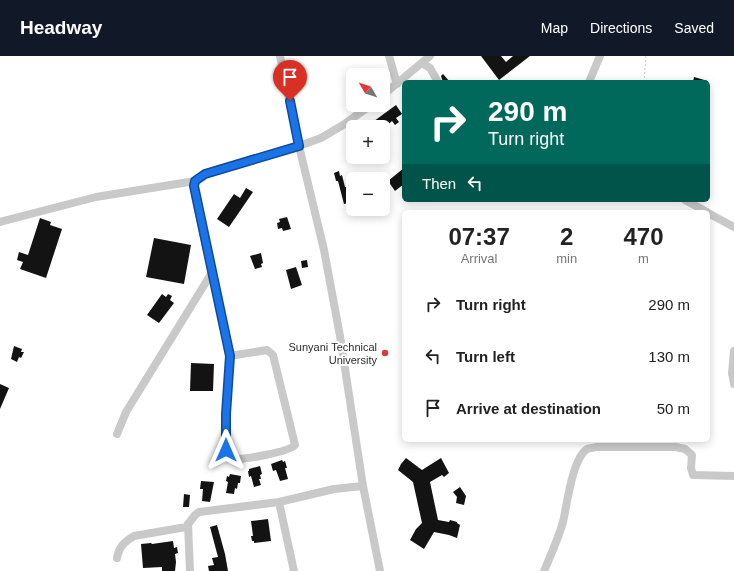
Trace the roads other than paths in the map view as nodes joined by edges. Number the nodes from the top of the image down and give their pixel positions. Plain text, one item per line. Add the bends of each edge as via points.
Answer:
1 (280, 56) edge
2 (388, 56) edge
3 (430, 56) edge
4 (600, 56) edge
5 (422, 63) junction
6 (437, 80) edge
7 (590, 80) edge
8 (397, 84) junction
9 (390, 90) edge
10 (361, 112) edge
11 (299, 146) junction
12 (195, 181) junction
13 (689, 202) edge
14 (703, 210) edge
15 (710, 214) edge
16 (0, 222) edge
17 (734, 227) edge
18 (212, 274) junction
19 (734, 351) edge
20 (230, 356) junction
21 (734, 384) edge
22 (117, 434) dead end
23 (734, 476) edge
24 (363, 486) junction
25 (279, 502) junction
26 (188, 524) junction
27 (117, 558) dead end
28 (190, 571) edge
29 (294, 571) edge
30 (380, 571) edge
31 (544, 571) edge

1 - 11 street
2 - 8 street
3 - 5 street
4 - 7 street
5 - 6 street via 430,68
5 - 8 street
8 - 9 street
10 - 11 street via 321,138
11 - 12 street via 205,174
11 - 24 street via 327,266
12 - 16 street via 96,196
12 - 18 street via 195,194
13 - 14 street
15 - 17 street
18 - 20 street
18 - 22 street via 126,412
19 - 21 street
20 - 20 street via 226,457 246,458 293,448 295,445 274,355 267,350
23 - 31 street via 693,475 692,455 685,449 676,447 588,449 577,466 555,547
24 - 25 street
24 - 30 street
25 - 26 street via 200,512
25 - 29 street
26 - 27 street via 186,527 134,536 122,545
26 - 28 street

